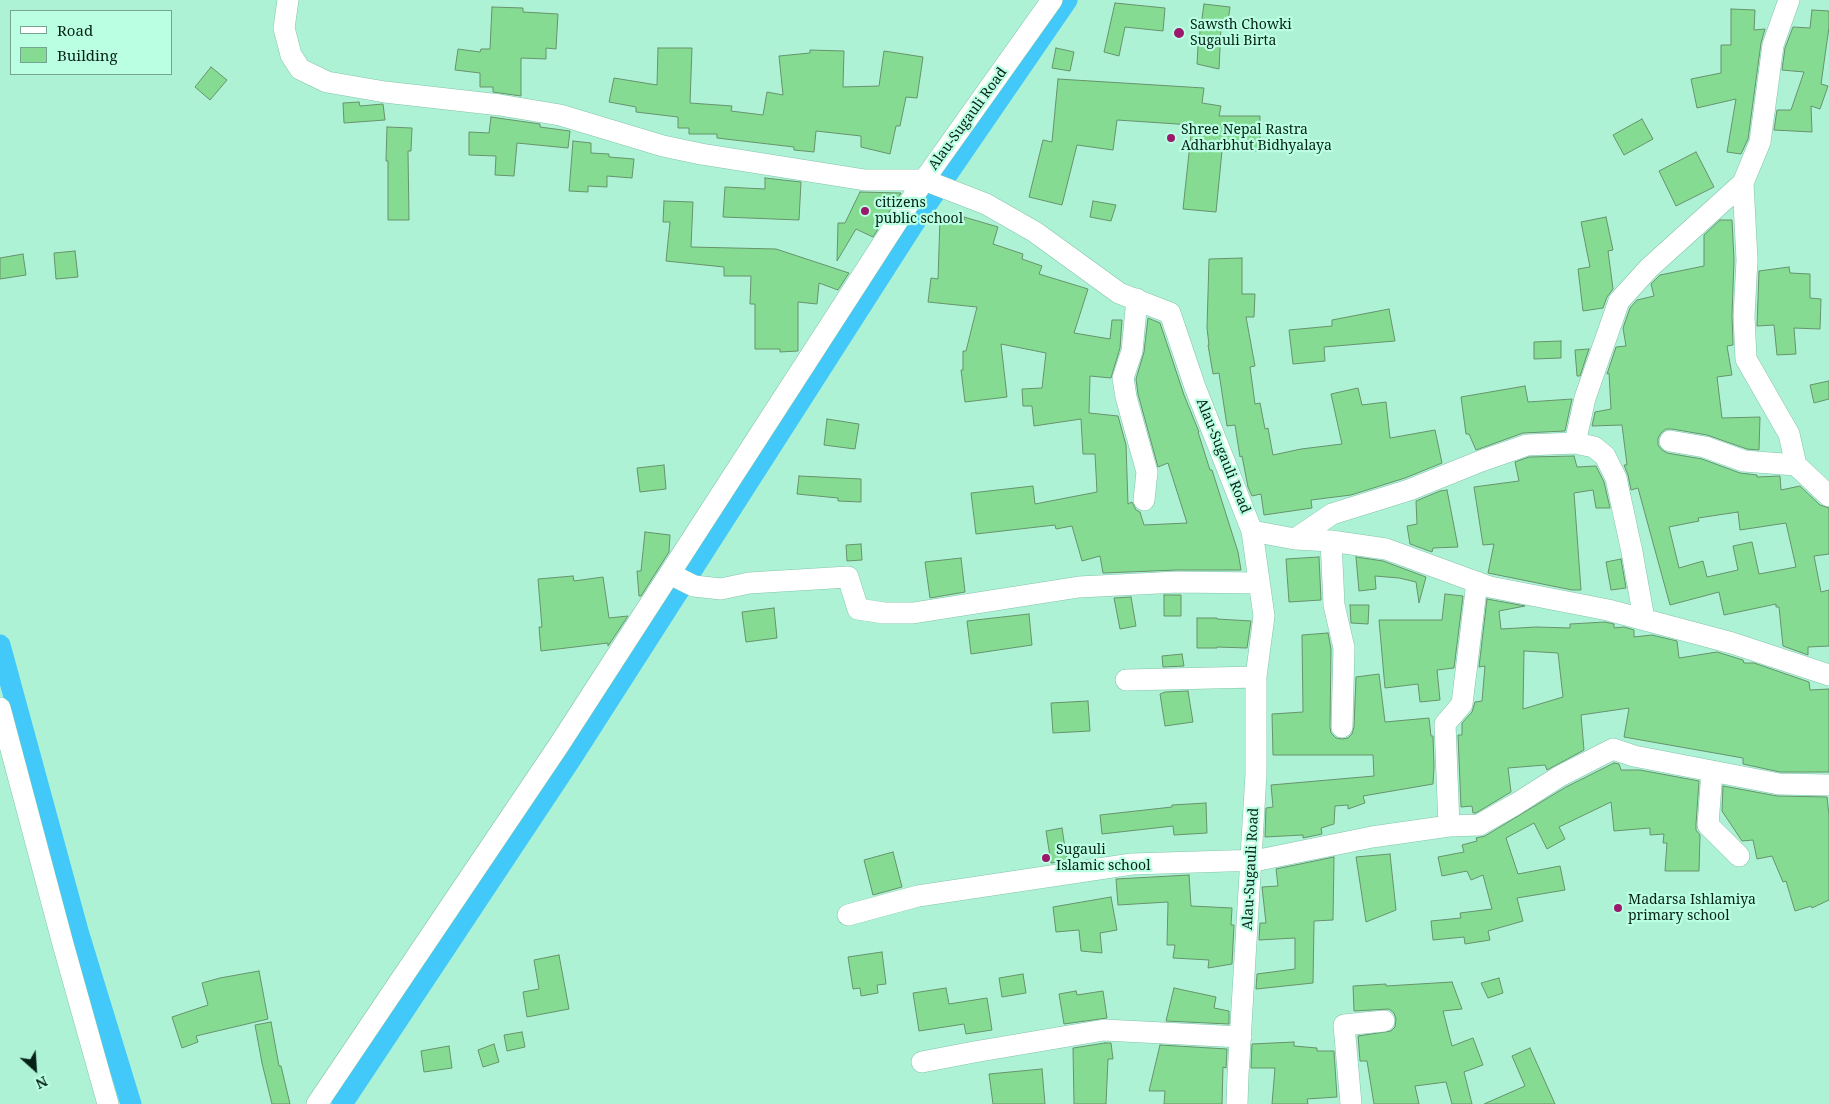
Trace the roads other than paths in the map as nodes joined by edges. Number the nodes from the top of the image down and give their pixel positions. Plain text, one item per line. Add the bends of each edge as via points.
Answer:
1 (288, 0) edge
2 (1052, 0) edge
3 (1789, 0) edge
4 (1743, 183) junction
5 (934, 184) junction
6 (1137, 299) junction
7 (1670, 441) dead end
8 (1574, 443) junction
9 (1796, 465) junction
10 (1829, 496) edge
11 (1144, 500) dead end
12 (1252, 531) junction
13 (1295, 539) junction
14 (1331, 541) junction
15 (670, 574) junction
16 (1477, 582) junction
17 (1259, 583) junction
18 (1644, 619) junction
19 (1829, 675) edge
20 (1256, 677) junction
21 (1126, 680) dead end
22 (0, 708) edge
23 (1342, 727) dead end
24 (1712, 771) junction
25 (1829, 785) edge
26 (1449, 826) junction
27 (1739, 856) dead end
28 (1251, 861) junction
29 (848, 915) dead end
30 (1384, 1021) dead end
31 (1240, 1037) junction
32 (922, 1062) dead end
33 (108, 1104) edge
34 (317, 1104) edge
35 (1237, 1104) edge
36 (1351, 1104) edge

1 - 5 street via 284,28 291,55 300,70 327,82 560,115 701,154 865,180
2 - 5 street, Alau-Sugauli Road
3 - 4 street via 1773,45 1760,142
4 - 8 street via 1649,268 1619,301
4 - 9 street via 1747,260 1746,359 1789,434
5 - 6 street, Alau-Sugauli Road via 986,204 1119,293
5 - 15 street
6 - 11 street via 1132,351 1123,378 1147,472
6 - 12 street, Alau-Sugauli Road via 1170,313 1195,387
7 - 9 street via 1705,447 1744,461
8 - 13 street via 1528,445 1481,460 1410,490 1332,514
8 - 18 street via 1594,447 1605,456 1616,478
9 - 10 street
12 - 13 street
12 - 17 street, Alau-Sugauli Road
13 - 14 street
14 - 16 street via 1386,549
14 - 23 street via 1334,605 1344,648
15 - 17 street via 694,586 721,589 749,583 848,577 858,609 884,613 913,613 1079,587 1177,582
15 - 34 street
16 - 18 street via 1490,588
16 - 26 street via 1462,704 1445,724
17 - 20 street, Alau-Sugauli Road via 1264,616
18 - 19 street via 1732,643
20 - 21 street
20 - 28 street, Alau-Sugauli Road via 1256,774
22 - 33 street
24 - 25 street via 1779,784
24 - 26 street via 1613,749 1560,776 1479,825
24 - 27 street via 1708,825
26 - 28 street via 1372,837
28 - 29 street via 1132,864 918,896
28 - 31 street, Alau-Sugauli Road
30 - 36 street via 1344,1024
31 - 32 street via 1104,1030
31 - 35 street, Alau-Sugauli Road

